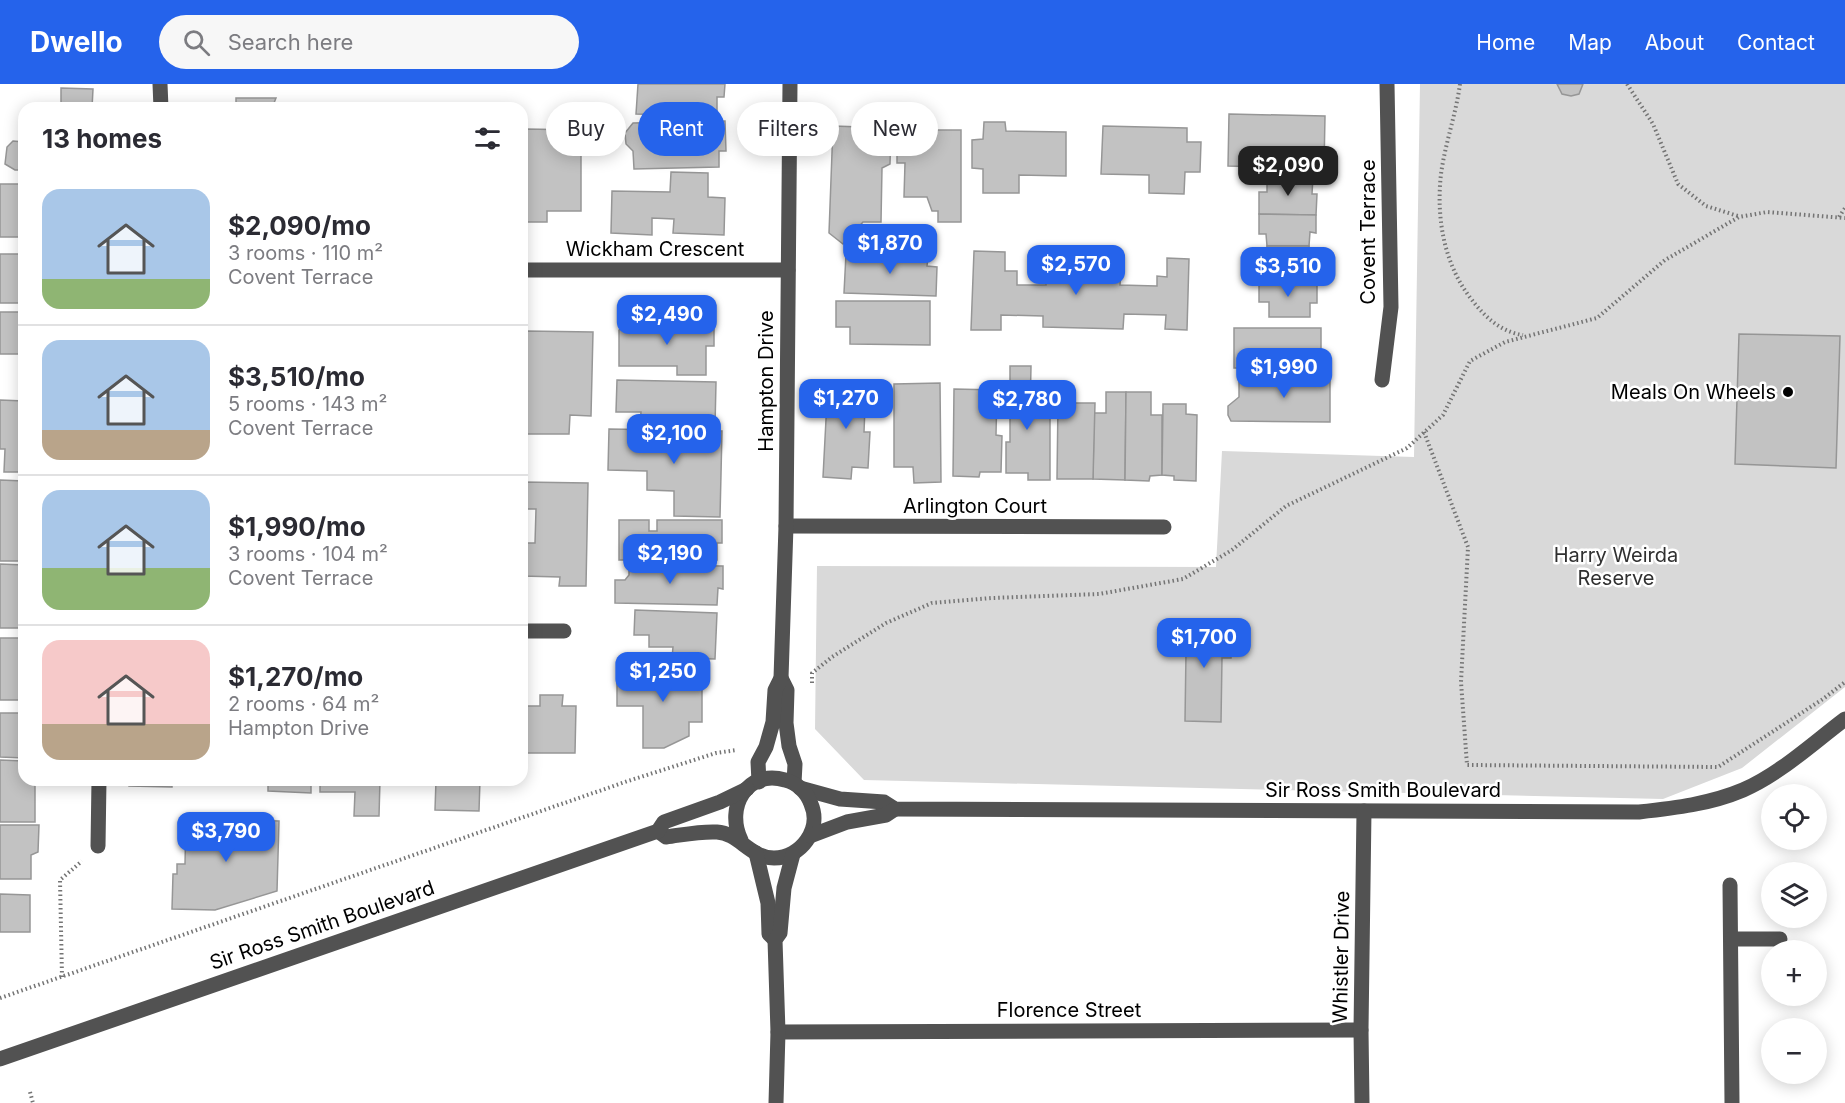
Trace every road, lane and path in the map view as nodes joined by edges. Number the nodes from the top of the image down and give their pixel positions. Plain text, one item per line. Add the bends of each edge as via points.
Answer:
1 (160, 84) edge
2 (790, 84) edge
3 (1387, 84) edge
4 (1462, 84) edge
5 (1627, 84) edge
6 (161, 102) edge
7 (1845, 208) edge
8 (1739, 216) junction
9 (1838, 218) junction
10 (1845, 218) edge
11 (528, 270) edge
12 (788, 270) junction
13 (1527, 335) junction
14 (1382, 380) dead end
15 (1424, 432) junction
16 (786, 526) junction
17 (1164, 527) dead end
18 (564, 631) dead end
19 (528, 632) edge
20 (781, 678) junction
21 (1845, 682) edge
22 (812, 685) dead end
23 (1845, 719) edge
24 (748, 749) dead end
25 (753, 785) junction
26 (797, 785) junction
27 (99, 786) edge
28 (895, 809) junction
29 (1364, 811) junction
30 (658, 831) junction
31 (810, 836) junction
32 (741, 840) junction
33 (98, 846) joint
34 (756, 854) junction
35 (793, 854) junction
36 (1730, 885) dead end
37 (1732, 939) junction
38 (1780, 939) dead end
39 (776, 940) junction
40 (62, 977) junction
41 (0, 998) edge
42 (1361, 1030) junction
43 (778, 1032) junction
44 (0, 1059) edge
45 (30, 1092) dead end
46 (33, 1103) edge
47 (776, 1103) edge
48 (1362, 1103) edge
49 (1732, 1103) edge

1 - 6 street
2 - 12 street, Hampton Drive
3 - 14 street, Covent Terrace via 1391,307
4 - 13 path via 1441,173 1439,206 1448,259 1460,286 1484,316 1512,333
5 - 8 path via 1653,124 1678,184 1706,206
7 - 9 path
8 - 9 path via 1767,212
8 - 13 path via 1665,260 1597,318
9 - 10 path
11 - 12 street, Wickham Crescent
12 - 16 street, Hampton Drive
13 - 15 path via 1470,361 1443,415
15 - 21 path via 1468,548 1461,682 1467,765 1718,767
15 - 22 path via 1407,448 1286,506 1232,550 1183,579 1099,594 932,603 886,623 831,657 812,673
16 - 17 street, Arlington Court
16 - 20 street, Hampton Drive
18 - 19 street
20 - 25 street, Hampton Drive
20 - 26 street, Hampton Drive via 788,690 786,723
23 - 29 street, Sir Ross Smith Boulevard via 1782,767 1744,790 1699,804 1640,812
24 - 40 path via 716,753 628,781
25 - 26 street via 770,779
25 - 30 street, Sir Ross Smith Boulevard via 664,822
25 - 32 street via 735,808 736,830
26 - 28 street, Sir Ross Smith Boulevard via 840,800 884,802
26 - 31 street via 814,810
27 - 33 street
28 - 29 street, Sir Ross Smith Boulevard
28 - 31 street, Sir Ross Smith Boulevard
29 - 42 street, Whistler Drive
30 - 32 street, Sir Ross Smith Boulevard via 666,837 718,832
30 - 44 street, Sir Ross Smith Boulevard
31 - 35 street
32 - 34 street
33 - 40 path via 60,880
34 - 35 street via 775,858
34 - 39 street via 768,903 769,934
35 - 39 street
36 - 37 street
37 - 38 street
37 - 49 street
39 - 43 street
40 - 41 path
42 - 43 street, Florence Street
42 - 48 street, Whistler Drive
43 - 47 street
45 - 46 path

